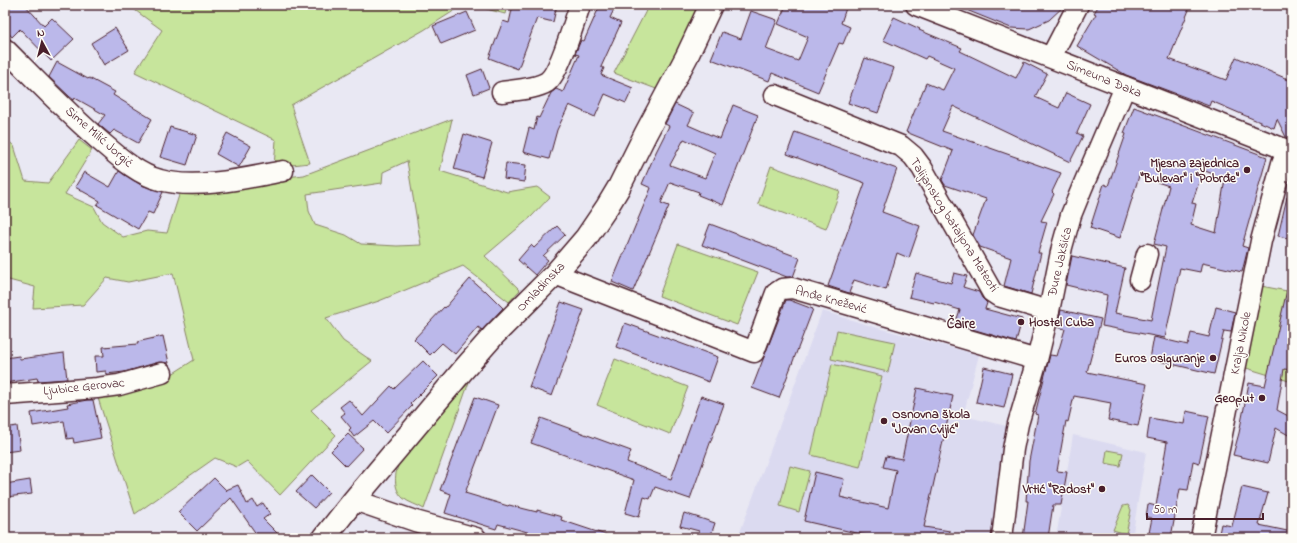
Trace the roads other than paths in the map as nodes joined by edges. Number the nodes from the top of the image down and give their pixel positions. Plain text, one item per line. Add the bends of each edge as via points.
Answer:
1 (580, 5) edge
2 (711, 5) edge
3 (916, 5) edge
4 (1078, 5) edge
5 (5, 49) edge
6 (1051, 57) junction
7 (1125, 87) junction
8 (502, 92) dead end
9 (775, 95) dead end
10 (1290, 151) edge
11 (284, 171) dead end
12 (1147, 254) dead end
13 (555, 274) junction
14 (1140, 280) dead end
15 (1049, 310) junction
16 (1037, 360) junction
17 (162, 373) dead end
18 (5, 395) edge
19 (354, 500) junction
20 (324, 538) edge
21 (476, 538) edge
22 (1002, 538) edge
23 (1201, 538) edge

1 - 8 street via 549,81 541,85
2 - 13 main road, Omladinska via 687,56 607,207 586,238
3 - 6 street, Simeuna Đaka
4 - 6 street
5 - 11 street, Sime Milić Jorgić via 86,129 127,163 159,180 184,184 229,182
6 - 7 street, Simeuna Đaka
7 - 10 street, Simeuna Đaka
7 - 15 street, Đure Jakšića via 1071,215
9 - 15 street, Talijanskog bataljona Mateoti via 907,150 922,168 992,292 998,296
10 - 23 street, Kralja Nikole via 1282,163 1262,241 1262,276
12 - 14 street
13 - 16 street, Anđe Knežević via 754,352 776,294 782,289 792,288
13 - 19 main road, Omladinska via 489,341
15 - 16 street, Đure Jakšića
16 - 22 street, Đure Jakšića via 1013,449
17 - 18 street, Ljubice Gerovac via 119,385
19 - 20 main road, Omladinska
19 - 21 street via 415,522

